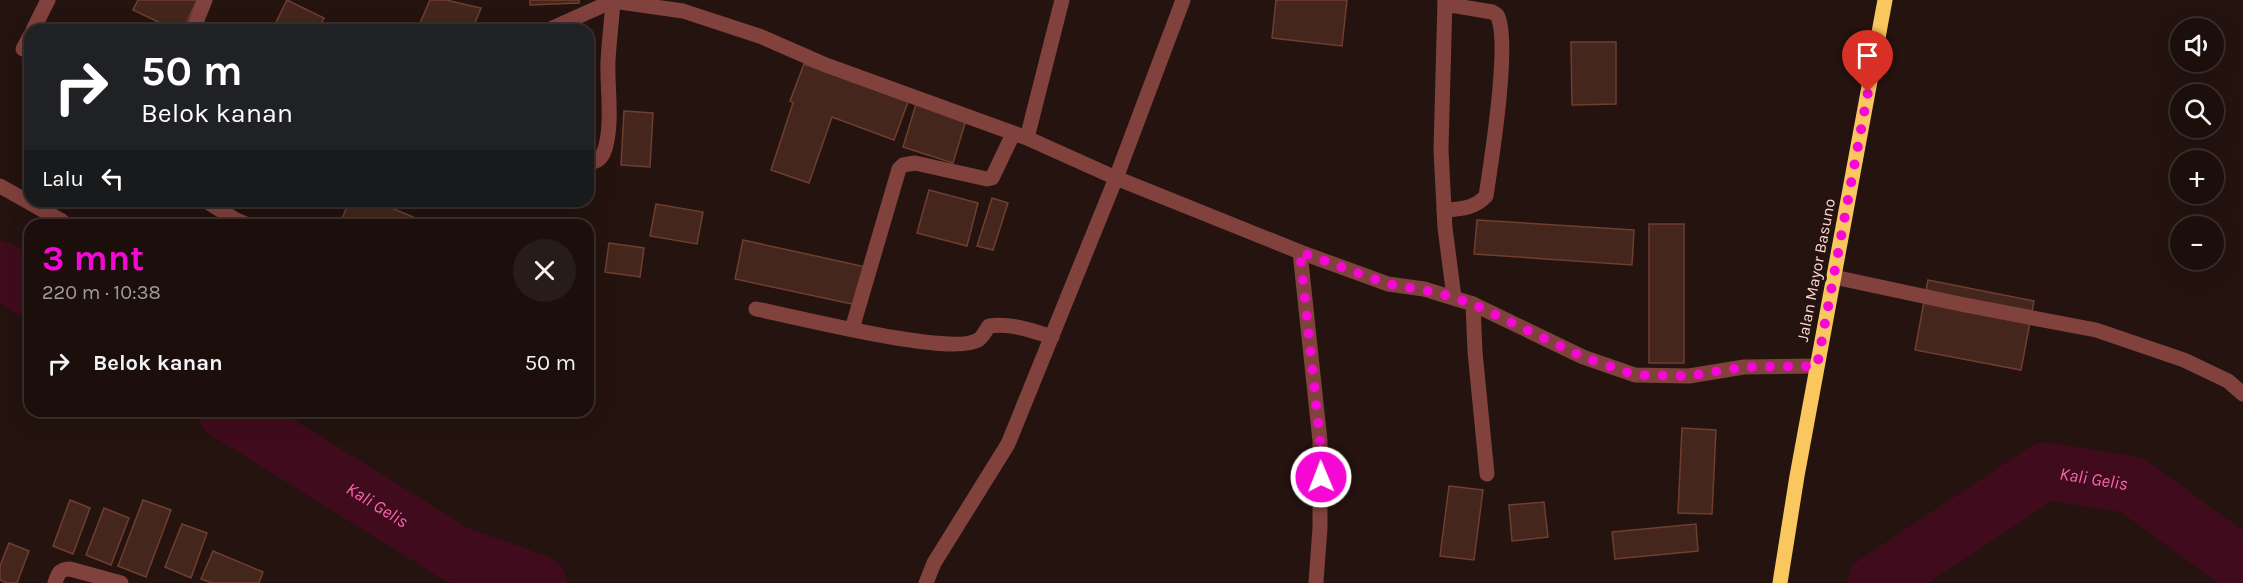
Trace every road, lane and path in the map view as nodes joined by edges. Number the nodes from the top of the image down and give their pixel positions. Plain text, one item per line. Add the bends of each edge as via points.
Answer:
1 (48, 0) edge
2 (205, 0) edge
3 (613, 0) edge
4 (1062, 0) edge
5 (1183, 0) edge
6 (1885, 0) edge
7 (1445, 2) edge
8 (36, 24) edge
9 (199, 24) edge
10 (561, 24) edge
11 (1020, 136) junction
12 (594, 161) edge
13 (1116, 178) junction
14 (0, 186) edge
15 (24, 200) edge
16 (37, 207) edge
17 (215, 207) edge
18 (1444, 210) junction
19 (58, 219) edge
20 (234, 219) edge
21 (1300, 252) junction
22 (1834, 277) junction
23 (1454, 297) junction
24 (1473, 304) junction
25 (756, 309) dead end
26 (852, 328) junction
27 (1052, 337) junction
28 (1817, 366) junction
29 (2243, 394) edge
30 (1487, 474) dead end
31 (1316, 582) edge
32 (55, 583) edge
33 (120, 583) edge
34 (926, 583) edge
35 (1780, 583) edge

1 - 8 street
2 - 9 street
3 - 10 street
3 - 11 street via 683,11 762,37 826,65
3 - 12 street via 608,61 609,123 602,157
4 - 11 street
5 - 13 street
6 - 22 main road, Jalan Mayor Basuno
7 - 18 street via 1441,87
7 - 18 street via 1492,12 1502,30 1486,196 1468,208
11 - 13 street
11 - 26 street via 992,178 915,163 899,169
13 - 21 street
13 - 27 street
14 - 15 street
16 - 19 street
17 - 20 street
18 - 23 street
21 - 23 street via 1388,284
21 - 31 street via 1320,441
22 - 28 main road, Jalan Mayor Basuno
22 - 29 street via 2096,330 2184,360 2228,381
23 - 24 street
24 - 28 street via 1583,357 1635,375 1689,376 1744,367
24 - 30 street
25 - 26 street
26 - 27 street via 952,346 979,340 989,326 998,325
27 - 34 street via 1008,444 934,563
28 - 35 main road, Jalan Mayor Basuno
32 - 33 street via 63,569

